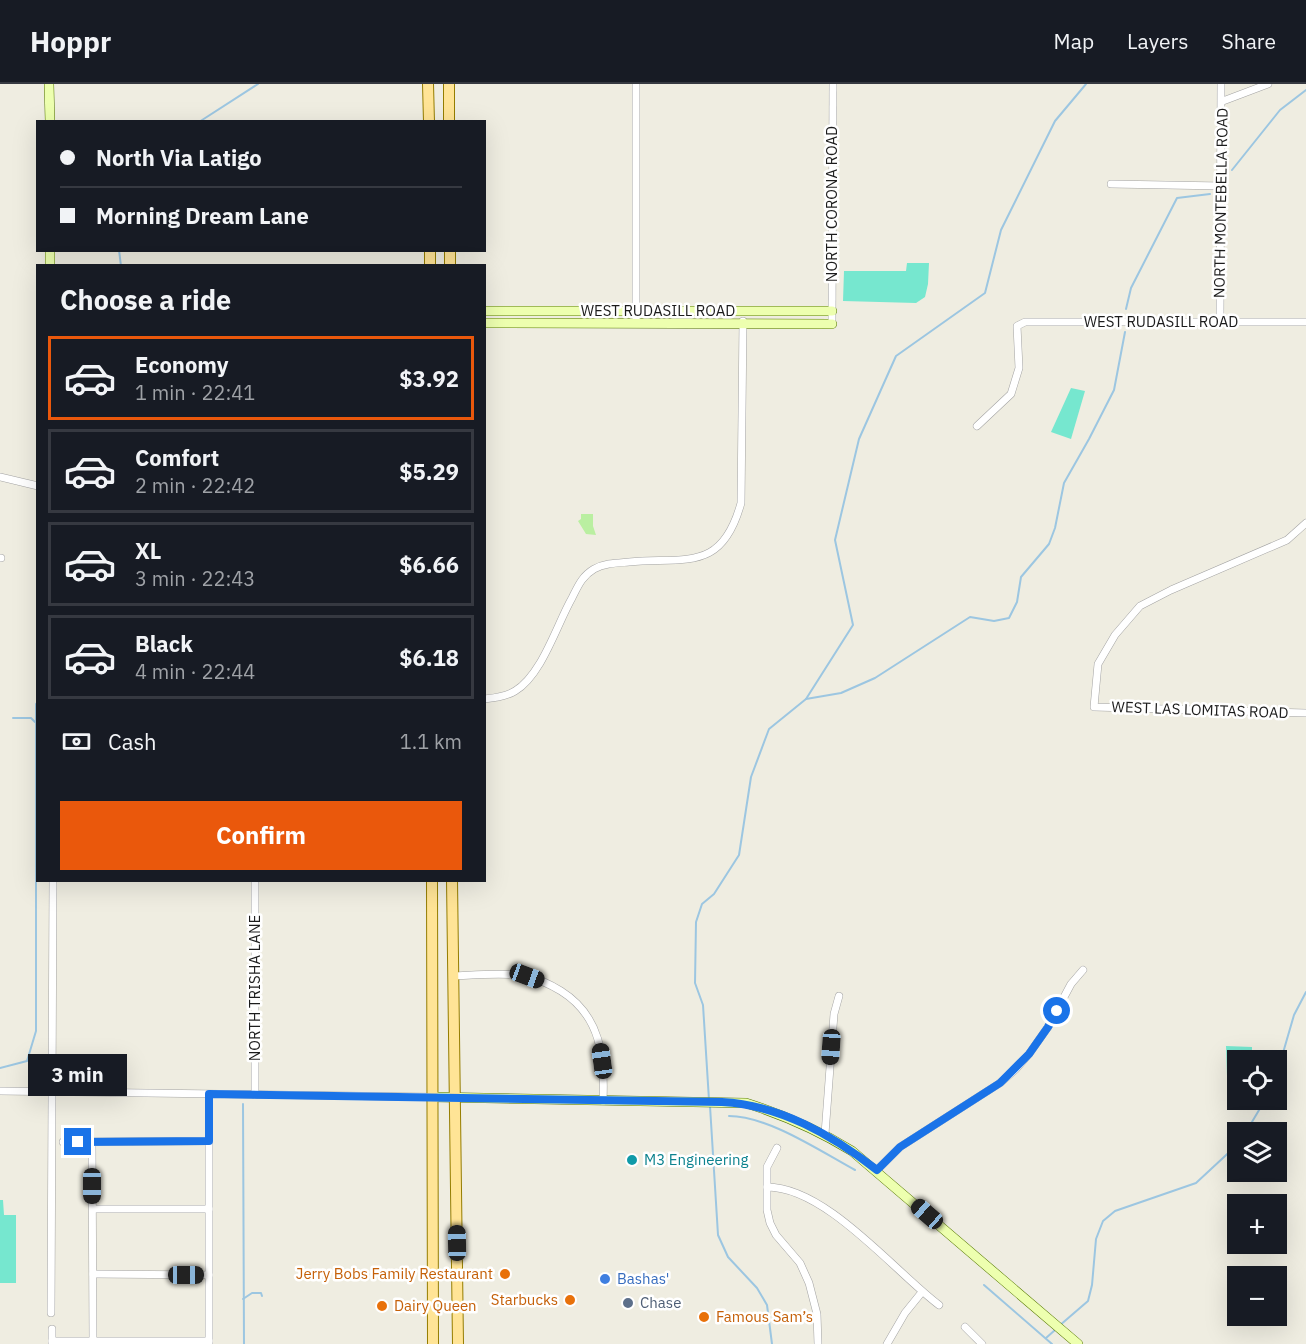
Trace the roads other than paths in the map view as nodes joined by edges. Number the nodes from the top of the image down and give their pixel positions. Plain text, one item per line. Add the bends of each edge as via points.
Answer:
1 (50, 84) edge
2 (428, 84) edge
3 (449, 84) edge
4 (636, 84) edge
5 (833, 84) edge
6 (1221, 84) edge
7 (1268, 84) edge
8 (1223, 101) junction
9 (50, 120) edge
10 (429, 120) edge
11 (449, 120) edge
12 (1111, 184) dead end
13 (1222, 186) junction
14 (486, 311) edge
15 (832, 311) junction
16 (636, 315) junction
17 (743, 322) junction
18 (1220, 322) junction
19 (1306, 322) edge
20 (486, 323) edge
21 (832, 324) joint
22 (977, 426) dead end
23 (0, 477) edge
24 (36, 486) edge
25 (1306, 524) edge
26 (486, 699) edge
27 (1306, 713) edge
28 (53, 882) edge
29 (255, 882) edge
30 (432, 882) edge
31 (452, 882) edge
32 (1083, 970) dead end
33 (453, 976) junction
34 (839, 996) dead end
35 (0, 1091) edge
36 (53, 1091) junction
37 (209, 1094) junction
38 (255, 1095) junction
39 (433, 1097) junction
40 (455, 1098) junction
41 (603, 1101) junction
42 (825, 1134) junction
43 (209, 1141) junction
44 (63, 1142) dead end
45 (92, 1142) junction
46 (777, 1148) dead end
47 (877, 1170) junction
48 (767, 1187) junction
49 (93, 1209) junction
50 (209, 1209) junction
51 (93, 1274) junction
52 (209, 1275) junction
53 (922, 1292) junction
54 (939, 1305) dead end
55 (51, 1313) dead end
56 (965, 1327) dead end
57 (52, 1329) dead end
58 (93, 1341) junction
59 (52, 1342) edge
60 (209, 1343) edge
61 (980, 1343) edge
62 (433, 1344) edge
63 (458, 1344) edge
64 (819, 1344) edge
65 (887, 1344) edge
66 (1078, 1344) edge

1 - 9 street
2 - 10 main road
3 - 11 main road
4 - 16 street
5 - 15 street, NORTH CORONA ROAD
6 - 8 street, NORTH MONTEBELLA ROAD
7 - 8 street
8 - 13 street, NORTH MONTEBELLA ROAD
12 - 13 street
13 - 18 street, NORTH MONTEBELLA ROAD
14 - 16 street, WEST RUDASILL ROAD
15 - 16 street, WEST RUDASILL ROAD
15 - 21 street, NORTH CORONA ROAD
17 - 20 street, WEST RUDASILL ROAD
17 - 21 street, WEST RUDASILL ROAD
17 - 26 street via 741,503 723,544 691,560 608,563 594,569 582,579 532,674 518,690
18 - 19 street, WEST RUDASILL ROAD
18 - 22 street, WEST RUDASILL ROAD via 1025,322 1017,326 1019,368 1011,394
23 - 24 street
25 - 27 street, WEST LAS LOMITAS ROAD via 1287,540 1140,606 1115,635 1098,664 1094,707
28 - 36 street
29 - 38 street, NORTH TRISHA LANE
30 - 39 main road
31 - 33 main road
32 - 47 street via 1016,1069 900,1147
33 - 40 main road
33 - 41 street via 527,976 575,1000 592,1021 600,1047
34 - 42 street via 834,1014
35 - 36 street
36 - 37 street
36 - 55 street
37 - 38 street
37 - 43 street
38 - 39 street
39 - 40 street
39 - 62 main road
40 - 41 street
40 - 63 main road
41 - 42 street via 746,1103
42 - 47 street
43 - 45 street
43 - 50 street
44 - 45 street
45 - 49 street
46 - 48 street via 767,1167
47 - 66 street
48 - 53 street via 787,1189 821,1205
48 - 64 street via 770,1223 800,1263 814,1296
49 - 50 street
49 - 51 street
50 - 52 street
51 - 52 street
51 - 58 street
52 - 60 street
53 - 54 street
53 - 65 street
56 - 61 street
57 - 59 street
58 - 59 street
58 - 60 street

